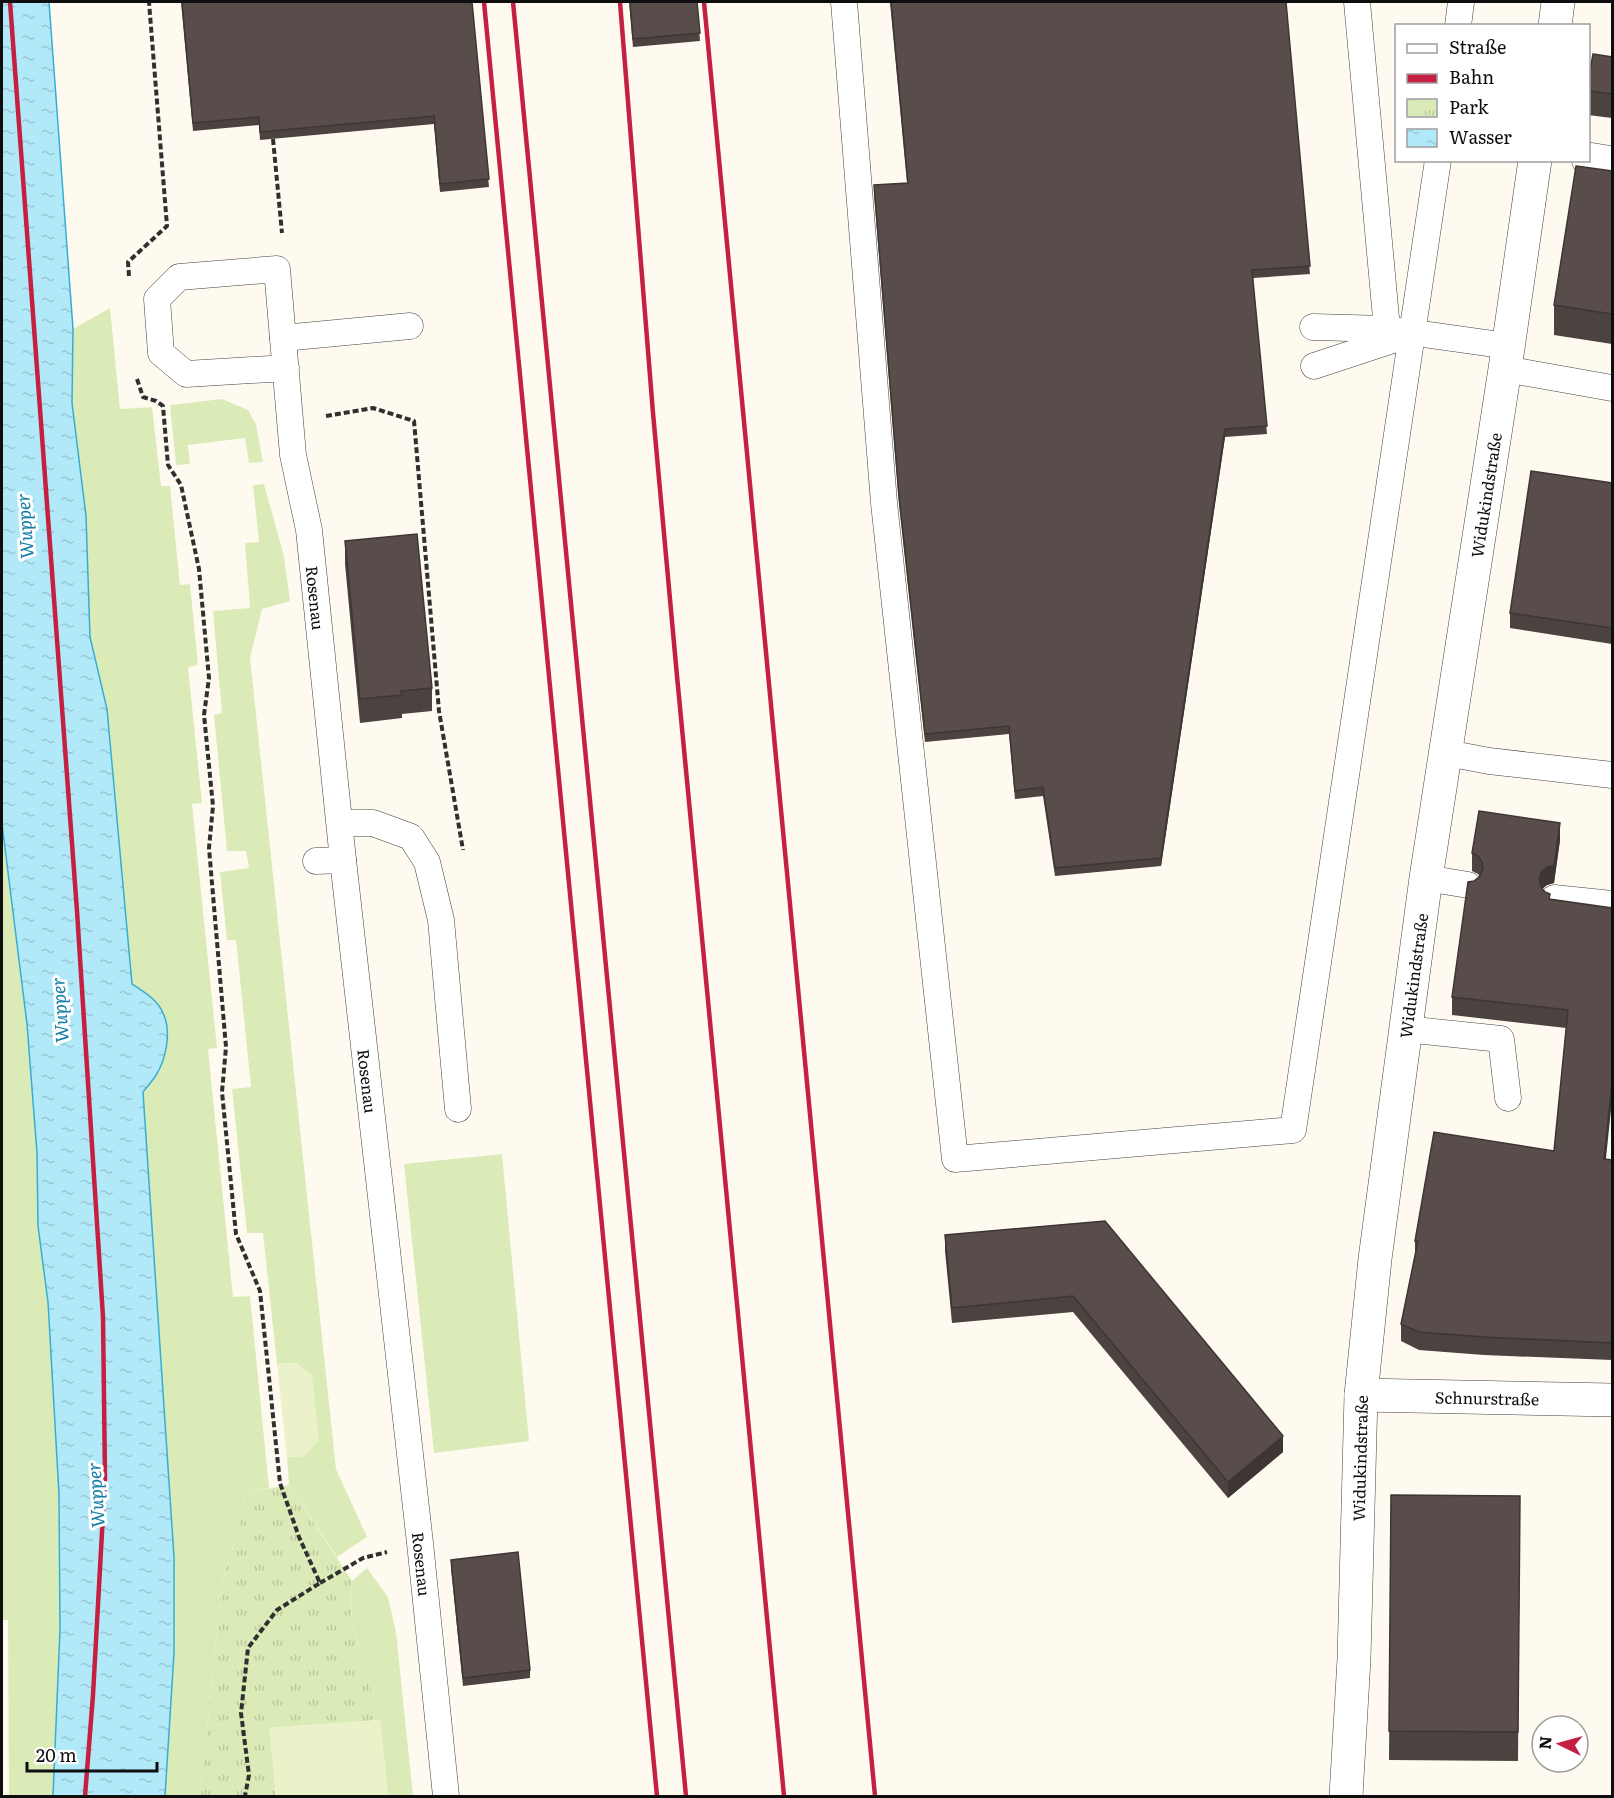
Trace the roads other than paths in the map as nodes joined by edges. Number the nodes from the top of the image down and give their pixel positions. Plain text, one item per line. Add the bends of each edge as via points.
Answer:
1 (844, 2) edge
2 (1357, 2) edge
3 (1461, 2) edge
4 (1558, 2) edge
5 (1458, 24) edge
6 (1555, 24) edge
7 (1590, 159) edge
8 (1438, 162) edge
9 (1535, 162) edge
10 (1612, 163) edge
11 (410, 326) dead end
12 (1313, 327) dead end
13 (1387, 329) junction
14 (1413, 333) junction
15 (283, 338) junction
16 (1507, 358) junction
17 (1314, 366) dead end
18 (286, 368) junction
19 (1612, 388) edge
20 (1447, 753) junction
21 (1612, 775) edge
22 (340, 823) junction
23 (343, 860) junction
24 (316, 861) dead end
25 (1426, 879) junction
26 (1468, 885) edge
27 (1554, 898) edge
28 (1612, 904) edge
29 (1405, 1029) junction
30 (1508, 1098) dead end
31 (458, 1109) dead end
32 (1361, 1395) junction
33 (1612, 1400) edge
34 (446, 1797) edge
35 (1346, 1797) edge

1 - 14 lane via 884,503 955,1159 1293,1130
2 - 13 lane
3 - 5 lane
4 - 6 street
7 - 10 street
8 - 14 lane
9 - 16 street, Widukindstraße
11 - 15 lane
12 - 13 lane
13 - 14 lane
14 - 16 lane
14 - 17 lane
15 - 18 lane, Rosenau
15 - 18 lane, Rosenau via 277,269 179,277 157,299 161,353 186,374
16 - 19 lane via 1548,378
16 - 20 street, Widukindstraße
18 - 22 lane, Rosenau via 292,455 309,530
20 - 21 lane
20 - 25 street, Widukindstraße
22 - 23 lane, Rosenau
22 - 31 lane via 373,823 411,837 427,862 441,920
23 - 24 lane
23 - 34 lane, Rosenau
25 - 26 lane
25 - 29 street, Widukindstraße
27 - 28 lane
29 - 30 lane via 1501,1039
29 - 32 street, Widukindstraße
32 - 33 street, Schnurstraße
32 - 35 street, Widukindstraße

